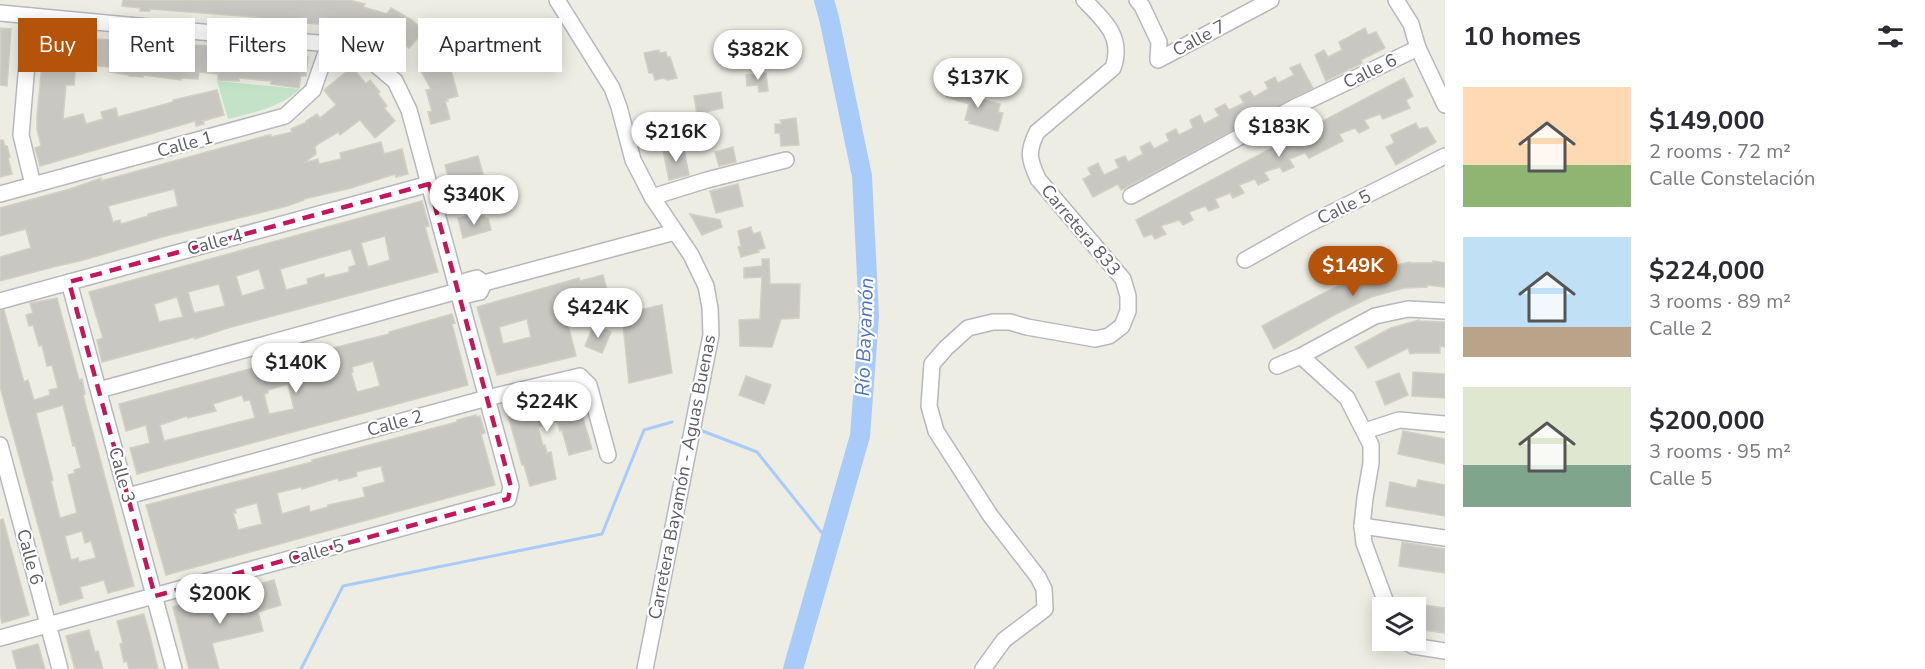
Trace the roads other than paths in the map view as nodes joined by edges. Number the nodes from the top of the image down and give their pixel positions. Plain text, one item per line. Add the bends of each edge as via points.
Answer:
1 (557, 0) edge
2 (1084, 0) edge
3 (1137, 0) edge
4 (1271, 0) edge
5 (1396, 0) edge
6 (0, 13) edge
7 (31, 16) junction
8 (319, 43) edge
9 (1418, 48) junction
10 (319, 72) edge
11 (384, 72) edge
12 (1445, 105) edge
13 (1445, 156) edge
14 (786, 160) dead end
15 (429, 184) junction
16 (33, 185) junction
17 (0, 194) edge
18 (1131, 196) dead end
19 (651, 197) junction
20 (675, 232) junction
21 (1245, 260) dead end
22 (69, 282) junction
23 (458, 291) junction
24 (0, 301) edge
25 (1445, 311) edge
26 (1301, 356) junction
27 (1277, 366) dead end
28 (99, 390) junction
29 (487, 398) junction
30 (1445, 424) edge
31 (1365, 431) junction
32 (0, 446) edge
33 (608, 455) dead end
34 (128, 496) junction
35 (1362, 526) junction
36 (1445, 538) edge
37 (155, 596) junction
38 (1384, 597) edge
39 (49, 626) junction
40 (0, 638) edge
41 (1426, 648) edge
42 (1445, 651) edge
43 (60, 669) edge
44 (174, 669) edge
45 (645, 669) edge
46 (983, 669) edge

1 - 19 street, Carretera Bayamón - Aguas Buenas via 612,88 633,160
2 - 46 street, Carretera 833 via 1113,33 1117,46 1113,68 1037,132 1030,147 1032,165 1038,180 1123,279 1128,310 1122,326 1109,336 1095,339 993,321 968,328 932,364 929,406 936,431 1044,589 1045,609 1004,639
3 - 4 street, Calle 7 via 1159,42 1158,60
5 - 9 street via 1411,24
6 - 7 street
7 - 8 street
7 - 16 street via 21,135
9 - 12 street
9 - 18 street, Calle 6 via 1293,108
10 - 16 street, Calle 1 via 313,90 285,116
11 - 15 street via 395,81 409,110
13 - 21 street, Calle 5
14 - 19 street
15 - 22 street, Calle 4
15 - 23 street
16 - 17 street, Calle 1
19 - 20 street, Carretera Bayamón - Aguas Buenas
20 - 23 street via 484,284 480,292 467,295
20 - 45 street, Carretera Bayamón - Aguas Buenas via 706,286 711,335
22 - 24 street, Calle 4
22 - 28 street, Calle 3
23 - 28 street
23 - 29 street
25 - 26 street via 1408,309 1375,316
26 - 27 street
26 - 31 street via 1347,398
28 - 34 street, Calle 3
29 - 33 street, Calle 2 via 580,376 589,386
29 - 34 street, Calle 2
29 - 37 street, Calle 5 via 512,487 508,499
30 - 31 street via 1399,420
31 - 35 street via 1371,445 1371,463
32 - 39 street, Calle 6
34 - 37 street, Calle 3
35 - 36 street
35 - 38 street via 1364,543
37 - 39 street, Calle 5
37 - 44 street, Calle 3
39 - 40 street, Calle 5
39 - 43 street, Calle 6
41 - 42 street

